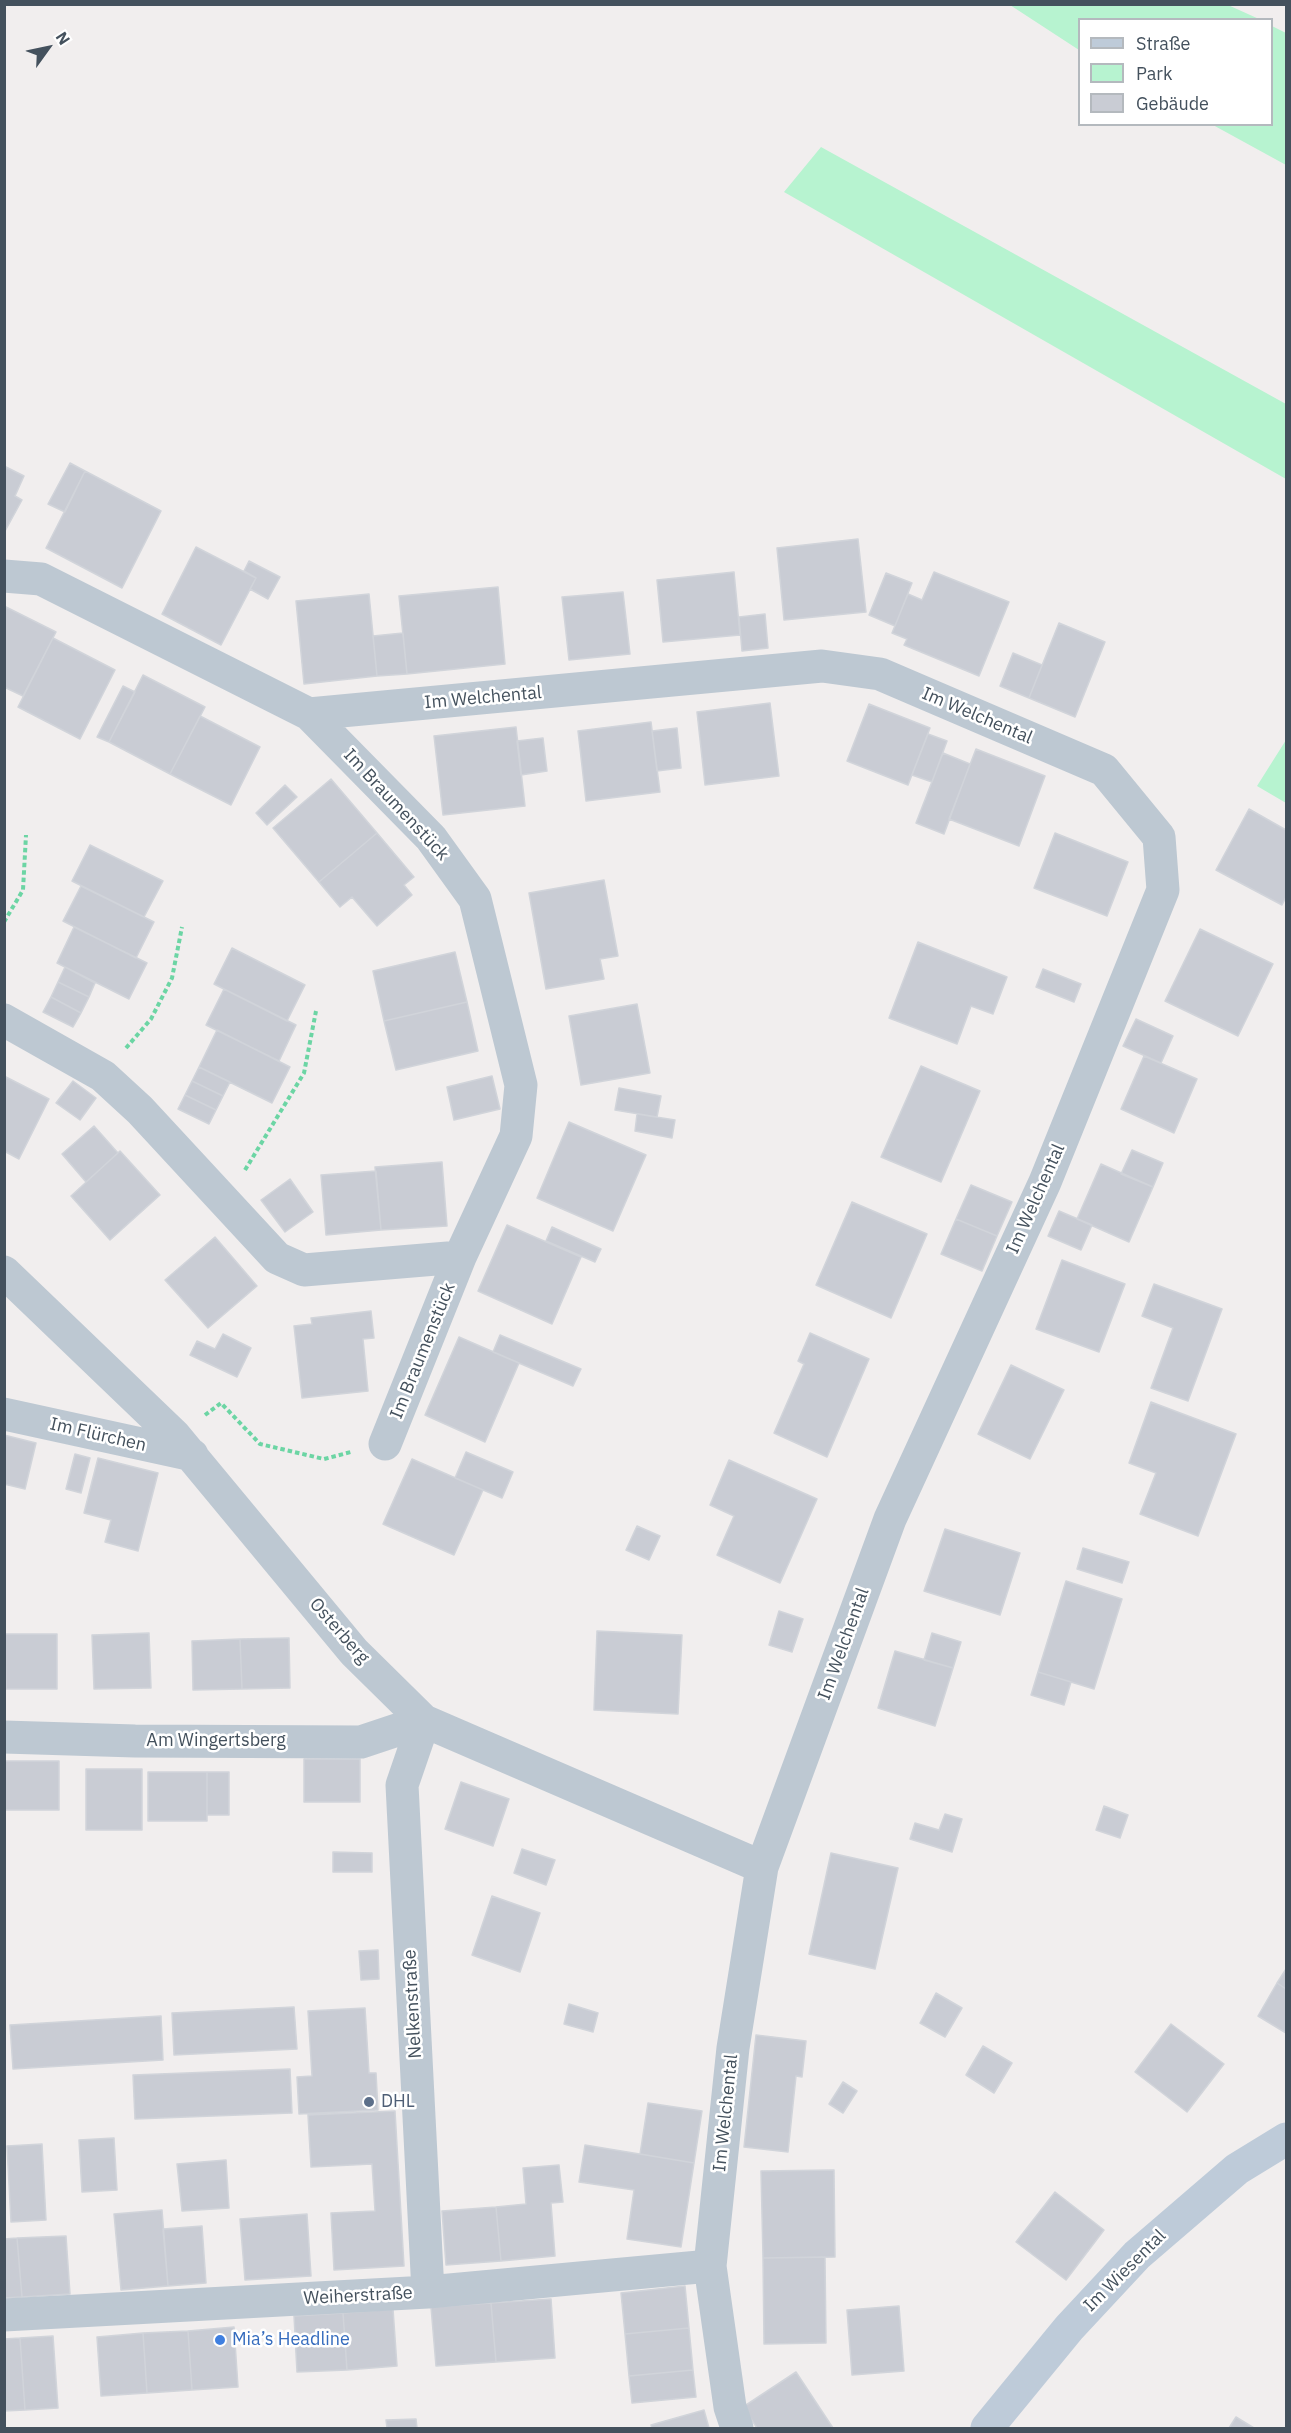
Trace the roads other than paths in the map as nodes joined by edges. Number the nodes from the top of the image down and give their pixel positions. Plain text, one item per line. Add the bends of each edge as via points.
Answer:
1 (4, 576) edge
2 (309, 714) junction
3 (4, 1020) edge
4 (460, 1257) junction
5 (4, 1272) edge
6 (4, 1414) edge
7 (385, 1444) dead end
8 (192, 1455) junction
9 (424, 1721) junction
10 (4, 1737) edge
11 (762, 1867) junction
12 (1287, 2139) edge
13 (710, 2266) junction
14 (428, 2292) junction
15 (4, 2315) edge
16 (737, 2428) edge
17 (987, 2428) edge

1 - 2 street, Im Braumenstück via 42,579
2 - 4 street, Im Braumenstück via 431,838 475,899 521,1085 516,1136
2 - 11 street, Im Welchental via 822,666 880,674 1104,770 1159,837 1163,890 1045,1182 890,1519
3 - 4 street, Im Braumenstück via 102,1076 140,1110 277,1258 304,1270
4 - 7 street, Im Braumenstück
5 - 8 street, Osterberg
6 - 8 street, Im Flürchen
8 - 9 street, Osterberg via 354,1652
9 - 10 street, Am Wingertsberg via 361,1742
9 - 11 street, Osterberg
9 - 14 street, Nelkenstraße via 402,1785
11 - 13 street, Im Welchental via 733,2048
12 - 17 main road, Im Wiesental via 1237,2169 1137,2255 1069,2328
13 - 14 street, Weiherstraße
13 - 16 street, Im Welchental via 730,2407
14 - 15 street, Weiherstraße

